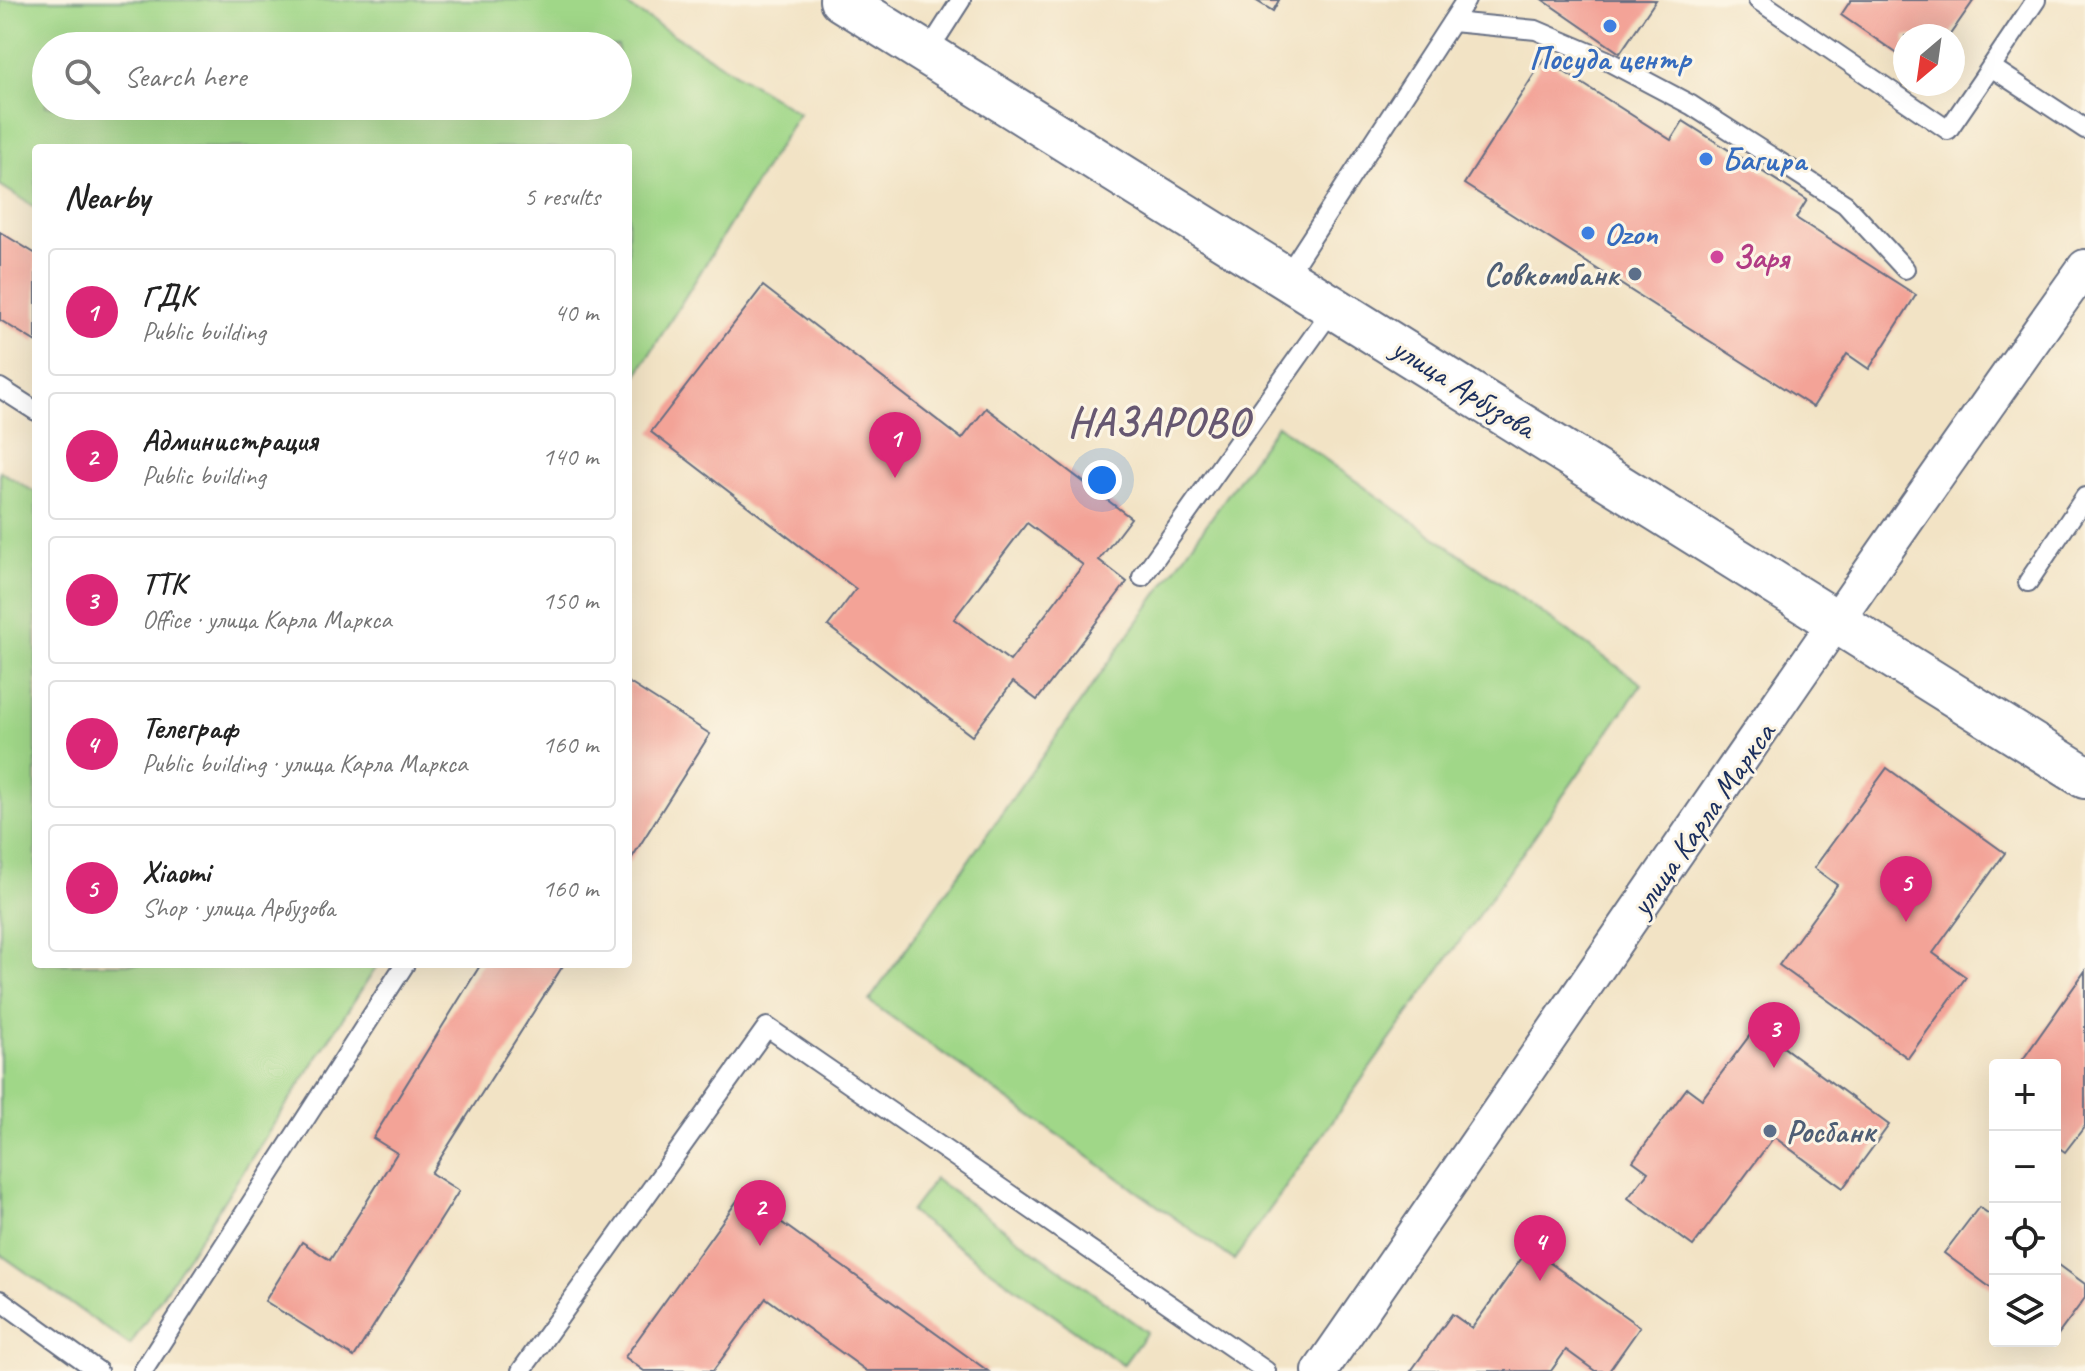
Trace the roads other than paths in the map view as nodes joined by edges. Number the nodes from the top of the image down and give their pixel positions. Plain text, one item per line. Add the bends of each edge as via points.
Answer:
1 (841, 0) edge
2 (961, 0) edge
3 (1466, 0) edge
4 (1758, 0) edge
5 (2036, 0) edge
6 (1452, 22) junction
7 (927, 53) junction
8 (1991, 67) junction
9 (2085, 129) edge
10 (2085, 267) edge
11 (1905, 269) dead end
12 (1286, 277) junction
13 (1334, 307) junction
14 (0, 388) edge
15 (32, 408) edge
16 (2085, 497) edge
17 (1142, 577) dead end
18 (2028, 582) dead end
19 (1836, 620) junction
20 (2085, 777) edge
21 (402, 968) edge
22 (0, 1300) edge
23 (98, 1371) edge
24 (143, 1371) edge
25 (521, 1371) edge
26 (1266, 1371) edge
27 (1320, 1371) edge

1 - 7 street, улица Арбузова
2 - 7 lane
3 - 6 lane
4 - 8 lane via 1948,130
5 - 8 lane
6 - 11 lane via 1536,30 1691,105 1845,204
6 - 12 lane
7 - 12 street, улица Арбузова
8 - 9 lane
10 - 19 street, улица Карла Маркса
12 - 13 street, улица Арбузова
13 - 17 lane
13 - 19 street, улица Арбузова
14 - 15 lane
16 - 18 lane
19 - 20 street, улица Арбузова
19 - 27 street, улица Карла Маркса
21 - 24 lane
22 - 23 lane
25 - 26 lane via 767,1027

